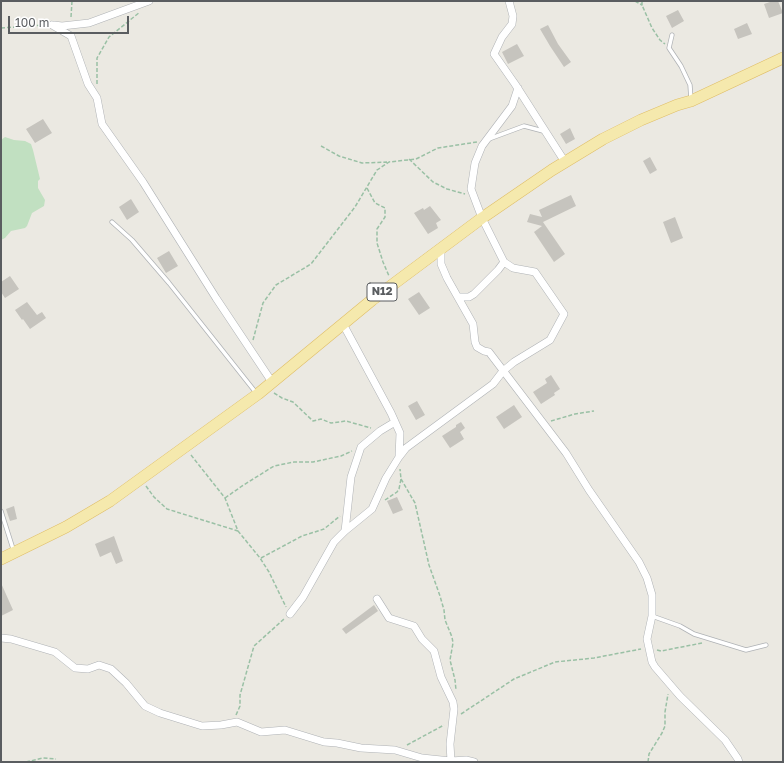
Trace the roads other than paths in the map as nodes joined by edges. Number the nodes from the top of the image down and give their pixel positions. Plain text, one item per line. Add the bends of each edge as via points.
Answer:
1 (149, 1) edge
2 (510, 1) edge
3 (672, 35) dead end
4 (783, 58) edge
5 (518, 88) junction
6 (691, 101) junction
7 (546, 132) junction
8 (555, 136) dead end
9 (487, 140) junction
10 (565, 162) junction
11 (482, 218) junction
12 (112, 222) dead end
13 (440, 249) junction
14 (504, 262) junction
15 (458, 297) junction
16 (343, 324) junction
17 (503, 371) junction
18 (265, 388) junction
19 (395, 422) junction
20 (399, 457) junction
21 (1, 511) edge
22 (345, 531) junction
23 (14, 553) junction
24 (1, 559) edge
25 (377, 599) dead end
26 (290, 614) road end
27 (652, 616) junction
28 (1, 638) edge
29 (766, 645) dead end
30 (450, 761) junction
31 (474, 762) edge
32 (739, 762) edge

1 - 18 street via 89,23 52,25 71,36 88,84 97,98 102,124 143,182 250,350
2 - 5 street via 512,24 494,54
3 - 6 lane via 669,48 690,85
4 - 6 main road, N12
5 - 7 street
5 - 9 street via 512,106
6 - 10 main road, N12 via 641,120
7 - 8 lane
7 - 9 lane via 524,126
7 - 10 street
9 - 11 street via 475,163 471,189
10 - 11 main road, N12
11 - 13 main road, N12
11 - 14 street
12 - 18 lane via 132,240
13 - 15 street via 441,264
13 - 16 main road, N12
14 - 15 street via 474,294 469,297
14 - 17 street via 513,268 535,272 564,314 550,340
15 - 17 street via 473,324 474,342 477,347 489,352
16 - 18 main road, N12
16 - 19 street
17 - 20 street via 493,384 406,448
17 - 27 street via 566,453 639,562 652,595
18 - 23 main road, N12 via 110,501 66,528
19 - 20 street via 400,433
19 - 22 street via 361,447 351,477
20 - 22 street via 372,509
21 - 23 lane
22 - 26 street via 334,542 303,597
23 - 24 main road, N12
25 - 30 street via 389,618 414,626 434,652 441,677 453,702
27 - 29 lane via 711,640 746,650
27 - 32 street via 647,639 652,662 669,684 725,740
28 - 30 street via 55,652 75,668 88,669 99,665 111,669 145,706 202,726 237,722 261,732 285,730 324,742 398,751 422,758
30 - 31 street

